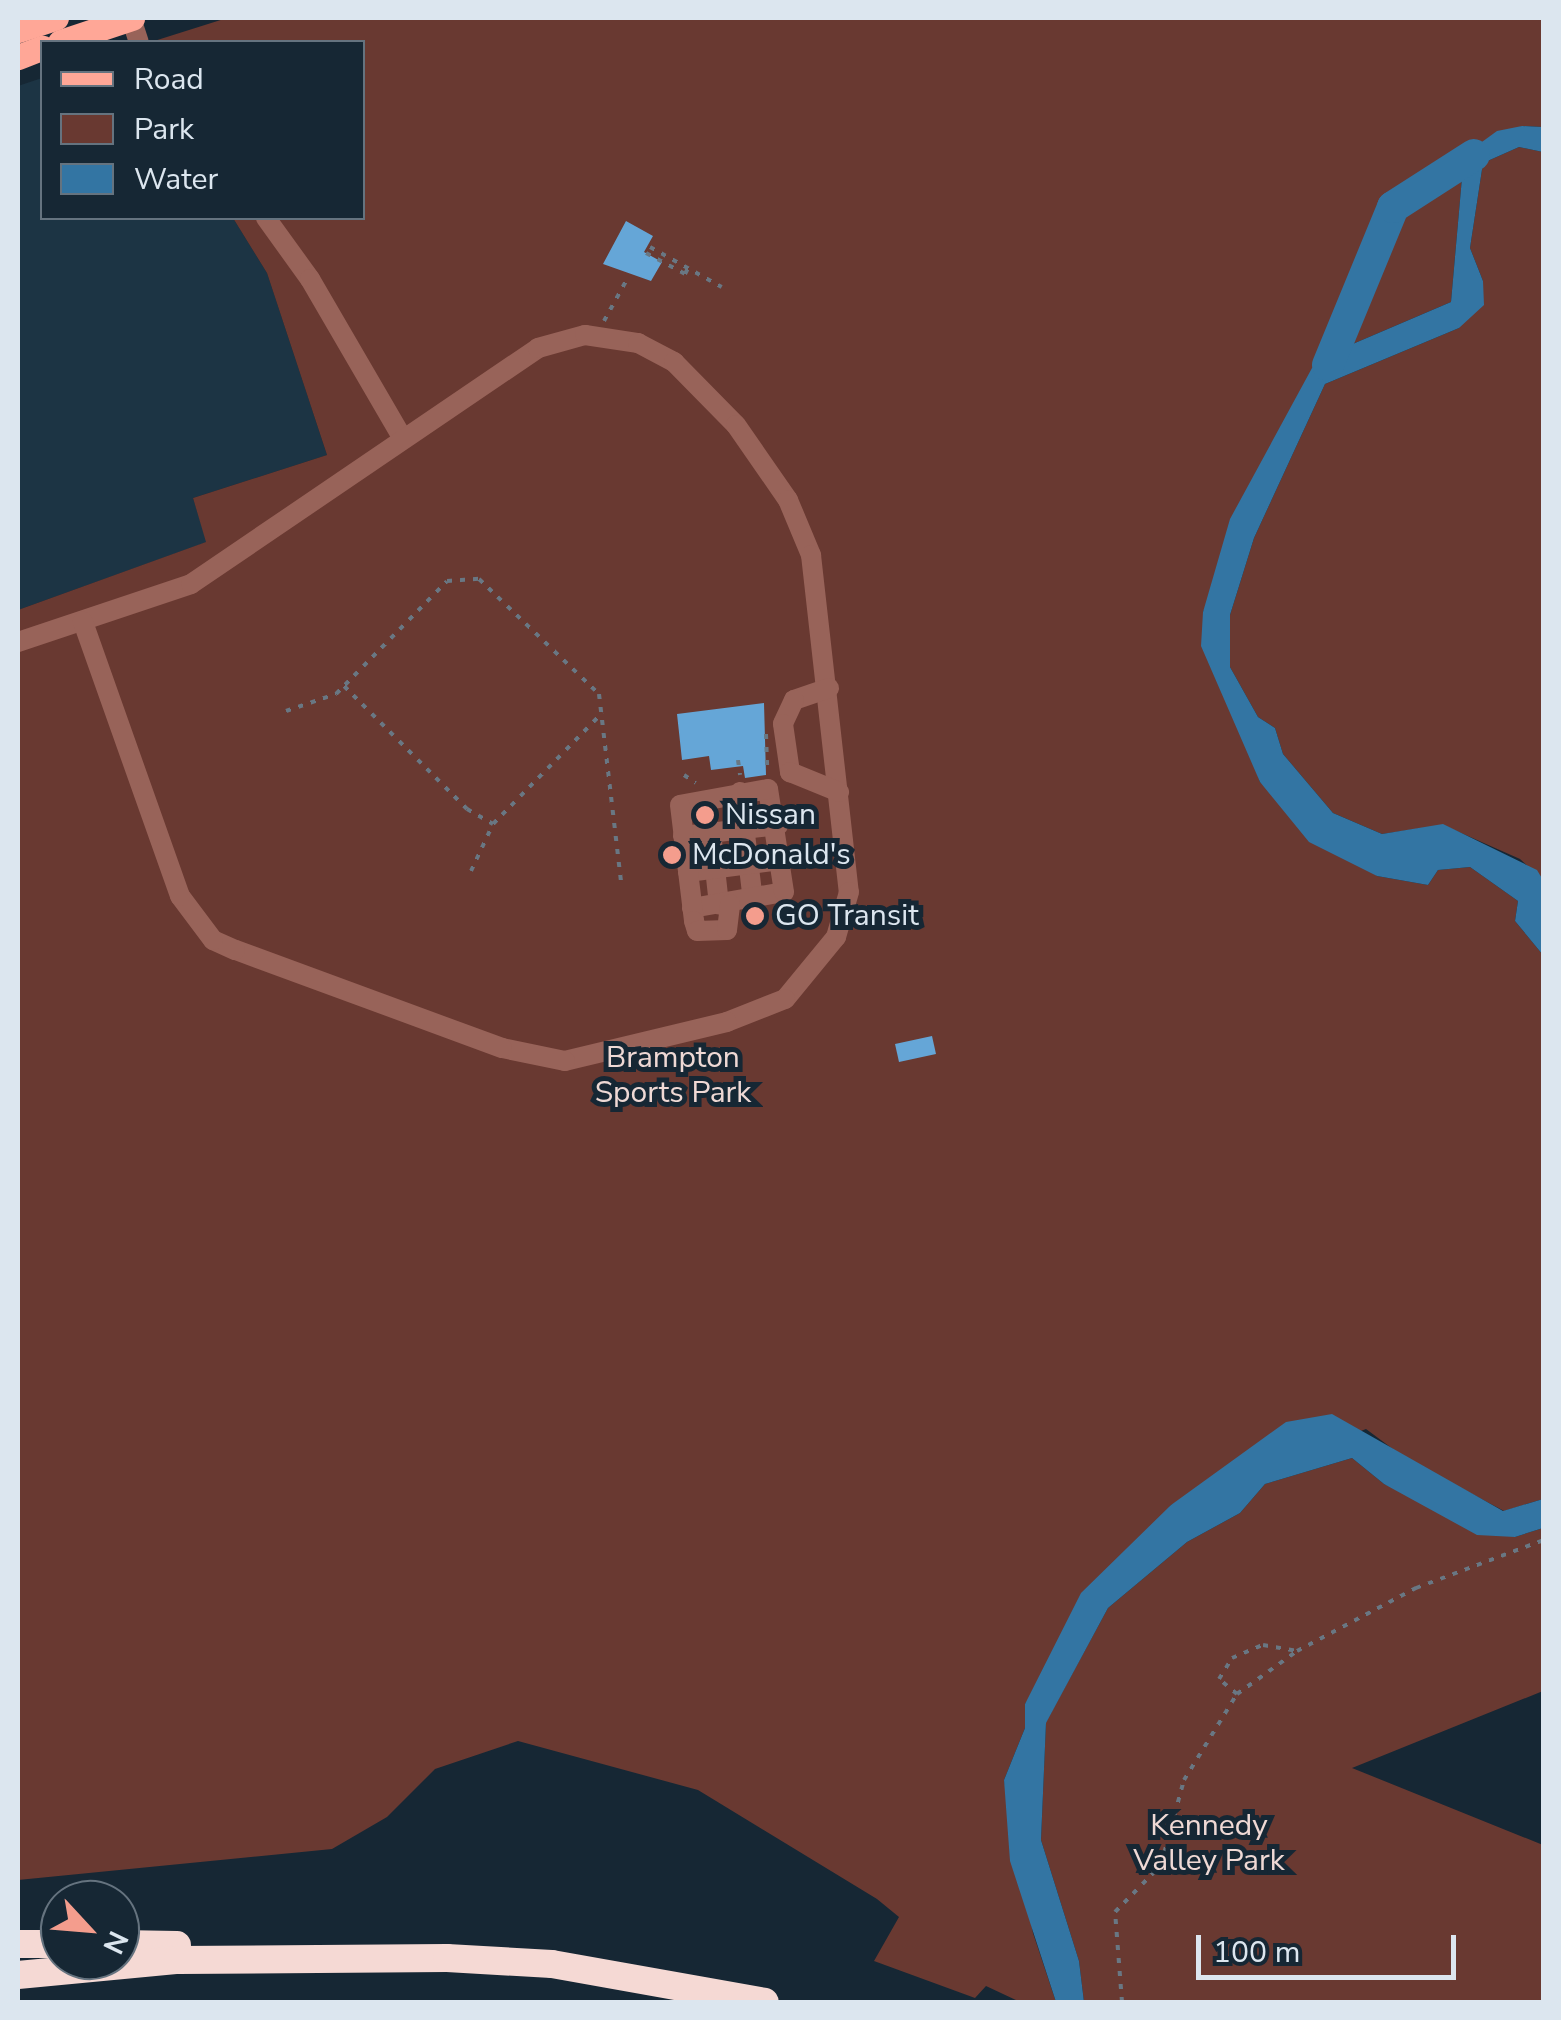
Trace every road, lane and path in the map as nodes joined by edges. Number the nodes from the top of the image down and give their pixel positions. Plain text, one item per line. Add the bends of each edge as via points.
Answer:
1 (56, 18) edge
2 (131, 18) edge
3 (18, 30) edge
4 (66, 40) edge
5 (267, 220) edge
6 (650, 247) dead end
7 (646, 253) dead end
8 (688, 268) junction
9 (626, 281) dead end
10 (722, 287) dead end
11 (596, 335) junction
12 (402, 436) junction
13 (82, 622) junction
14 (18, 642) edge
15 (344, 686) junction
16 (829, 688) junction
17 (286, 712) dead end
18 (602, 712) junction
19 (766, 734) dead end
20 (738, 760) dead end
21 (684, 776) dead end
22 (768, 780) dead end
23 (740, 787) junction
24 (697, 788) dead end
25 (839, 792) junction
26 (493, 824) junction
27 (778, 824) junction
28 (744, 828) junction
29 (711, 832) junction
30 (683, 836) junction
31 (782, 860) junction
32 (748, 864) junction
33 (715, 868) junction
34 (471, 871) dead end
35 (688, 872) junction
36 (621, 880) dead end
37 (753, 900) junction
38 (724, 904) junction
39 (1544, 1540) edge
40 (1297, 1651) junction
41 (1238, 1694) junction
42 (140, 1944) edge
43 (447, 1958) junction
44 (18, 1975) edge
45 (765, 2002) edge
46 (1122, 2002) edge

1 - 3 main road
2 - 4 main road
5 - 12 lane
6 - 8 path
7 - 8 path via 685,274
8 - 10 path
9 - 11 path
11 - 12 lane via 538,348
11 - 16 lane via 648,348 696,381 788,500 811,554
12 - 13 lane via 190,584
13 - 14 lane
13 - 25 lane via 180,896 213,940 502,1048 565,1061 727,1022 784,998 828,954 849,892
15 - 17 path
15 - 18 path via 444,584 471,577 488,585 596,690
15 - 26 path via 467,809
16 - 25 lane
16 - 25 lane via 794,700 784,724 790,772
18 - 26 path
18 - 36 path
19 - 22 path
20 - 23 path
21 - 24 path
23 - 27 lane via 772,791
23 - 28 lane
23 - 30 lane via 683,800
26 - 34 path
27 - 28 lane
27 - 31 lane
28 - 29 lane
28 - 32 lane
29 - 30 lane
29 - 33 lane
30 - 35 lane
31 - 32 lane
31 - 37 lane via 784,892
32 - 33 lane
32 - 37 lane
33 - 35 lane
33 - 38 lane
35 - 38 lane via 696,929 706,934 729,927
37 - 38 lane
39 - 40 path via 1416,1588
40 - 41 path
40 - 41 path via 1264,1645 1232,1658 1219,1679
41 - 46 path via 1184,1780 1161,1866 1115,1912
42 - 43 highway via 400,1948
43 - 44 highway via 178,1960
43 - 45 highway via 552,1964

